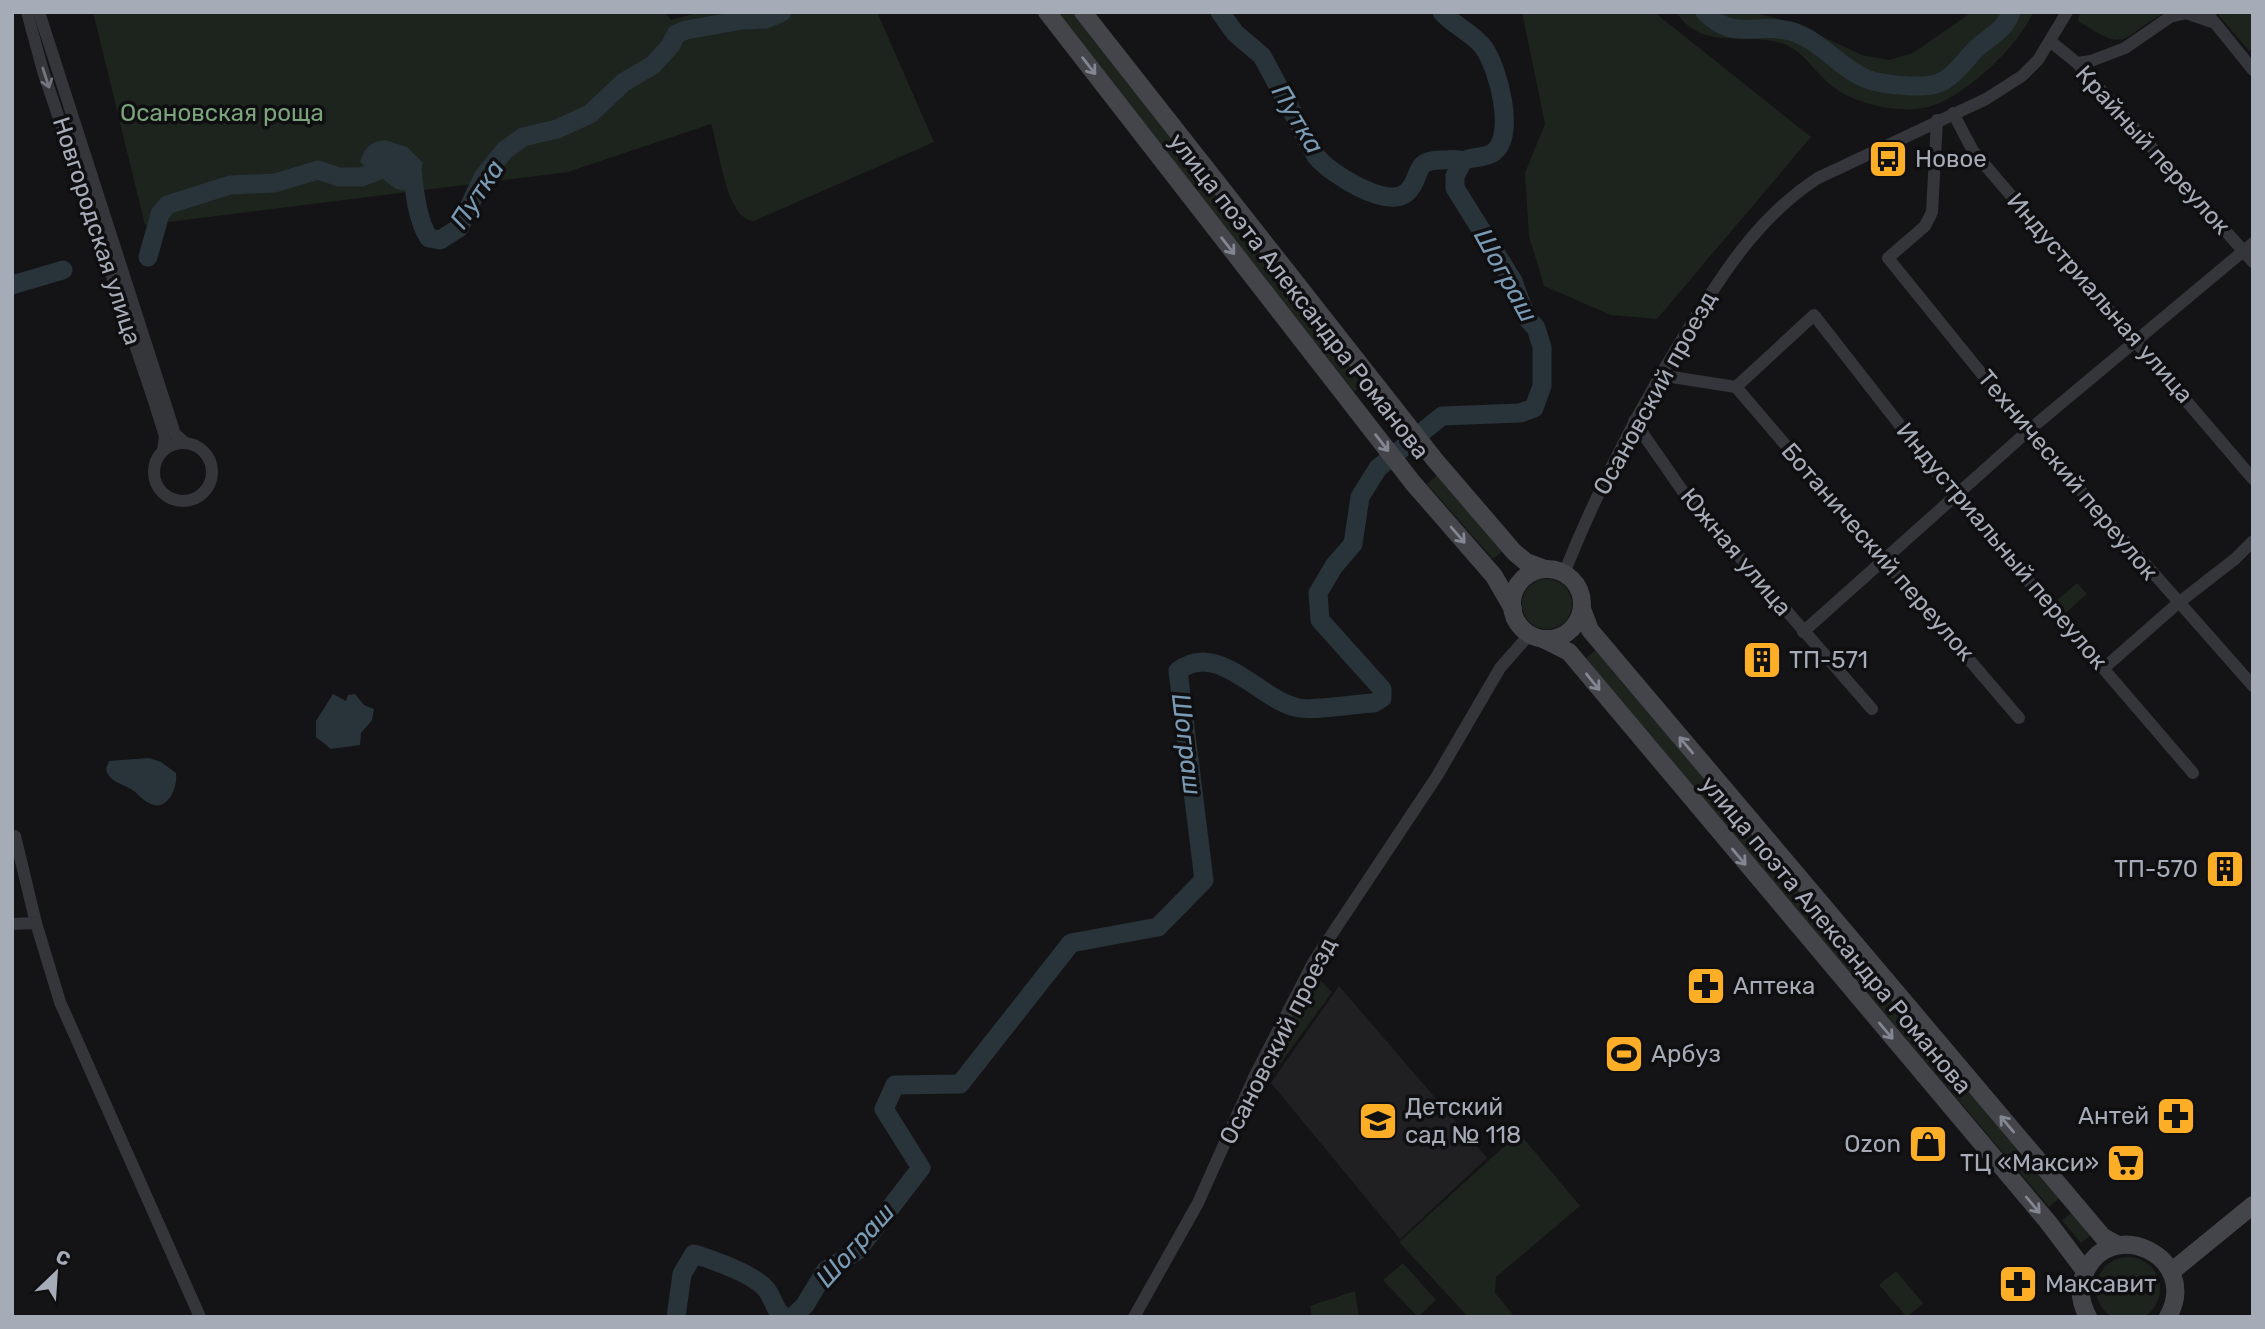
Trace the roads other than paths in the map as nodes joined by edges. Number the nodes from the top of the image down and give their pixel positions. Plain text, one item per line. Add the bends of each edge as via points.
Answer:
1 (27, 12) edge
2 (39, 12) edge
3 (1047, 12) edge
4 (1083, 12) edge
5 (2067, 12) edge
6 (2206, 12) edge
7 (2215, 23) junction
8 (2050, 41) junction
9 (2077, 63) junction
10 (2253, 69) edge
11 (1953, 114) junction
12 (1937, 120) junction
13 (2248, 247) edge
14 (2253, 262) edge
15 (2138, 342) junction
16 (1659, 375) junction
17 (1737, 387) junction
18 (1634, 421) junction
19 (2028, 432) junction
20 (185, 443) junction
21 (163, 451) junction
22 (2253, 479) edge
23 (1956, 497) junction
24 (2253, 541) edge
25 (1885, 561) junction
26 (1545, 569) junction
27 (1564, 573) junction
28 (2177, 604) junction
29 (1513, 609) junction
30 (1582, 609) junction
31 (1803, 632) junction
32 (1536, 637) junction
33 (2104, 667) junction
34 (2253, 686) edge
35 (1872, 709) dead end
36 (2020, 718) dead end
37 (2193, 773) dead end
38 (15, 836) dead end
39 (36, 923) junction
40 (12, 924) edge
41 (2253, 1205) edge
42 (2119, 1245) junction
43 (2085, 1272) junction
44 (2171, 1272) junction
45 (200, 1317) edge
46 (1134, 1317) edge
47 (2088, 1317) edge
48 (2168, 1317) edge

1 -> 21 street, Новгородская улица via 154,401 164,436
2 - 20 street, Новгородская улица via 175,434
3 -> 29 main road, улица поэта Александра Романова via 1413,483 1494,576
4 - 26 main road, улица поэта Александра Романова via 1435,460 1514,552
5 - 8 street, Осановский проезд
6 - 7 street
7 - 9 street via 2186,13 2170,17 2125,48
7 - 10 street
8 - 9 street, Крайный переулок
8 - 11 street, Осановский проезд via 2022,76
9 - 13 street, Крайный переулок
11 - 12 street, Осановский проезд
11 - 15 street, Индустриальная улица via 1973,151
12 - 16 street, Осановский проезд via 1842,164 1784,203 1753,233 1714,286
12 - 19 street, Технический переулок via 1932,212 1925,226 1888,258
13 - 14 street, Крайный переулок
13 - 15 street
15 - 19 street
15 - 22 street, Индустриальная улица
16 - 17 street
16 - 18 street, Осановский проезд
17 - 23 street, Индустриальный переулок via 1814,315
17 - 25 street, Ботанический переулок
18 - 27 street, Осановский проезд
18 - 31 street, Южная улица via 1684,494
19 - 23 street
19 - 28 street, Технический переулок
20 - 21 street
20 - 21 street via 202,450 212,469 206,489 190,500 173,499 159,487 154,470
23 - 25 street
23 - 33 street, Индустриальный переулок
24 - 28 street
25 - 31 street
25 - 36 street, Ботанический переулок
26 - 27 main road
26 - 29 main road via 1518,584
27 - 30 main road via 1578,587
28 - 33 street
28 - 34 street, Технический переулок
29 - 32 main road via 1516,621
30 - 32 main road via 1567,634
42 -> 30 main road, улица поэта Александра Романова via 2103,1237 1733,802 1590,630
31 - 35 street, Южная улица
32 -> 43 main road, улица поэта Александра Романова via 1569,652 2048,1222
32 - 46 street, Осановский проезд via 1500,668 1437,776 1314,961 1198,1203
33 - 37 street, Индустриальный переулок
38 - 39 street
39 - 40 street
39 - 45 street via 60,1002
41 - 44 main road
42 - 43 main road via 2102,1252
42 - 44 main road via 2151,1251
43 - 47 main road via 2081,1295
44 - 48 main road via 2175,1293

